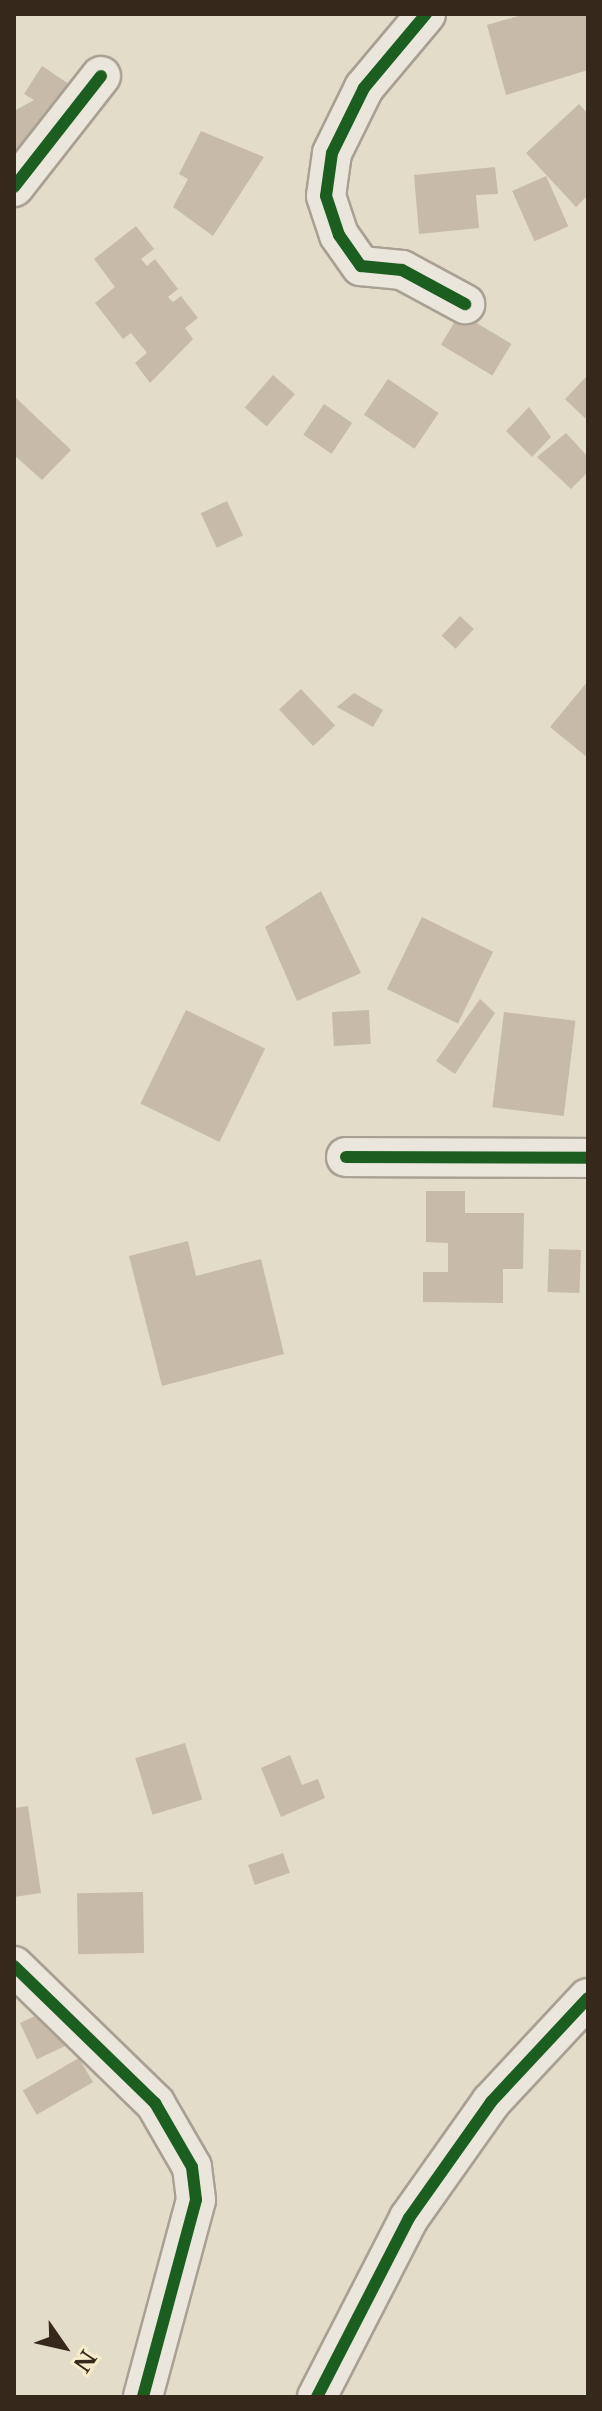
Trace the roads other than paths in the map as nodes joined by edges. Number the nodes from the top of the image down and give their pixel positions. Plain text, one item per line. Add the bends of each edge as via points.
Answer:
1 (426, 14) edge
2 (101, 76) dead end
3 (14, 187) edge
4 (465, 304) dead end
5 (346, 1157) dead end
6 (588, 1158) edge
7 (14, 1966) edge
8 (588, 1998) edge
9 (143, 2397) edge
10 (317, 2397) edge

1 - 4 street via 364,88 332,153 326,196 339,235 361,266 402,270
2 - 3 street
5 - 6 street
7 - 9 street via 155,2103 192,2167 193,2210
8 - 10 street via 491,2102 409,2218

